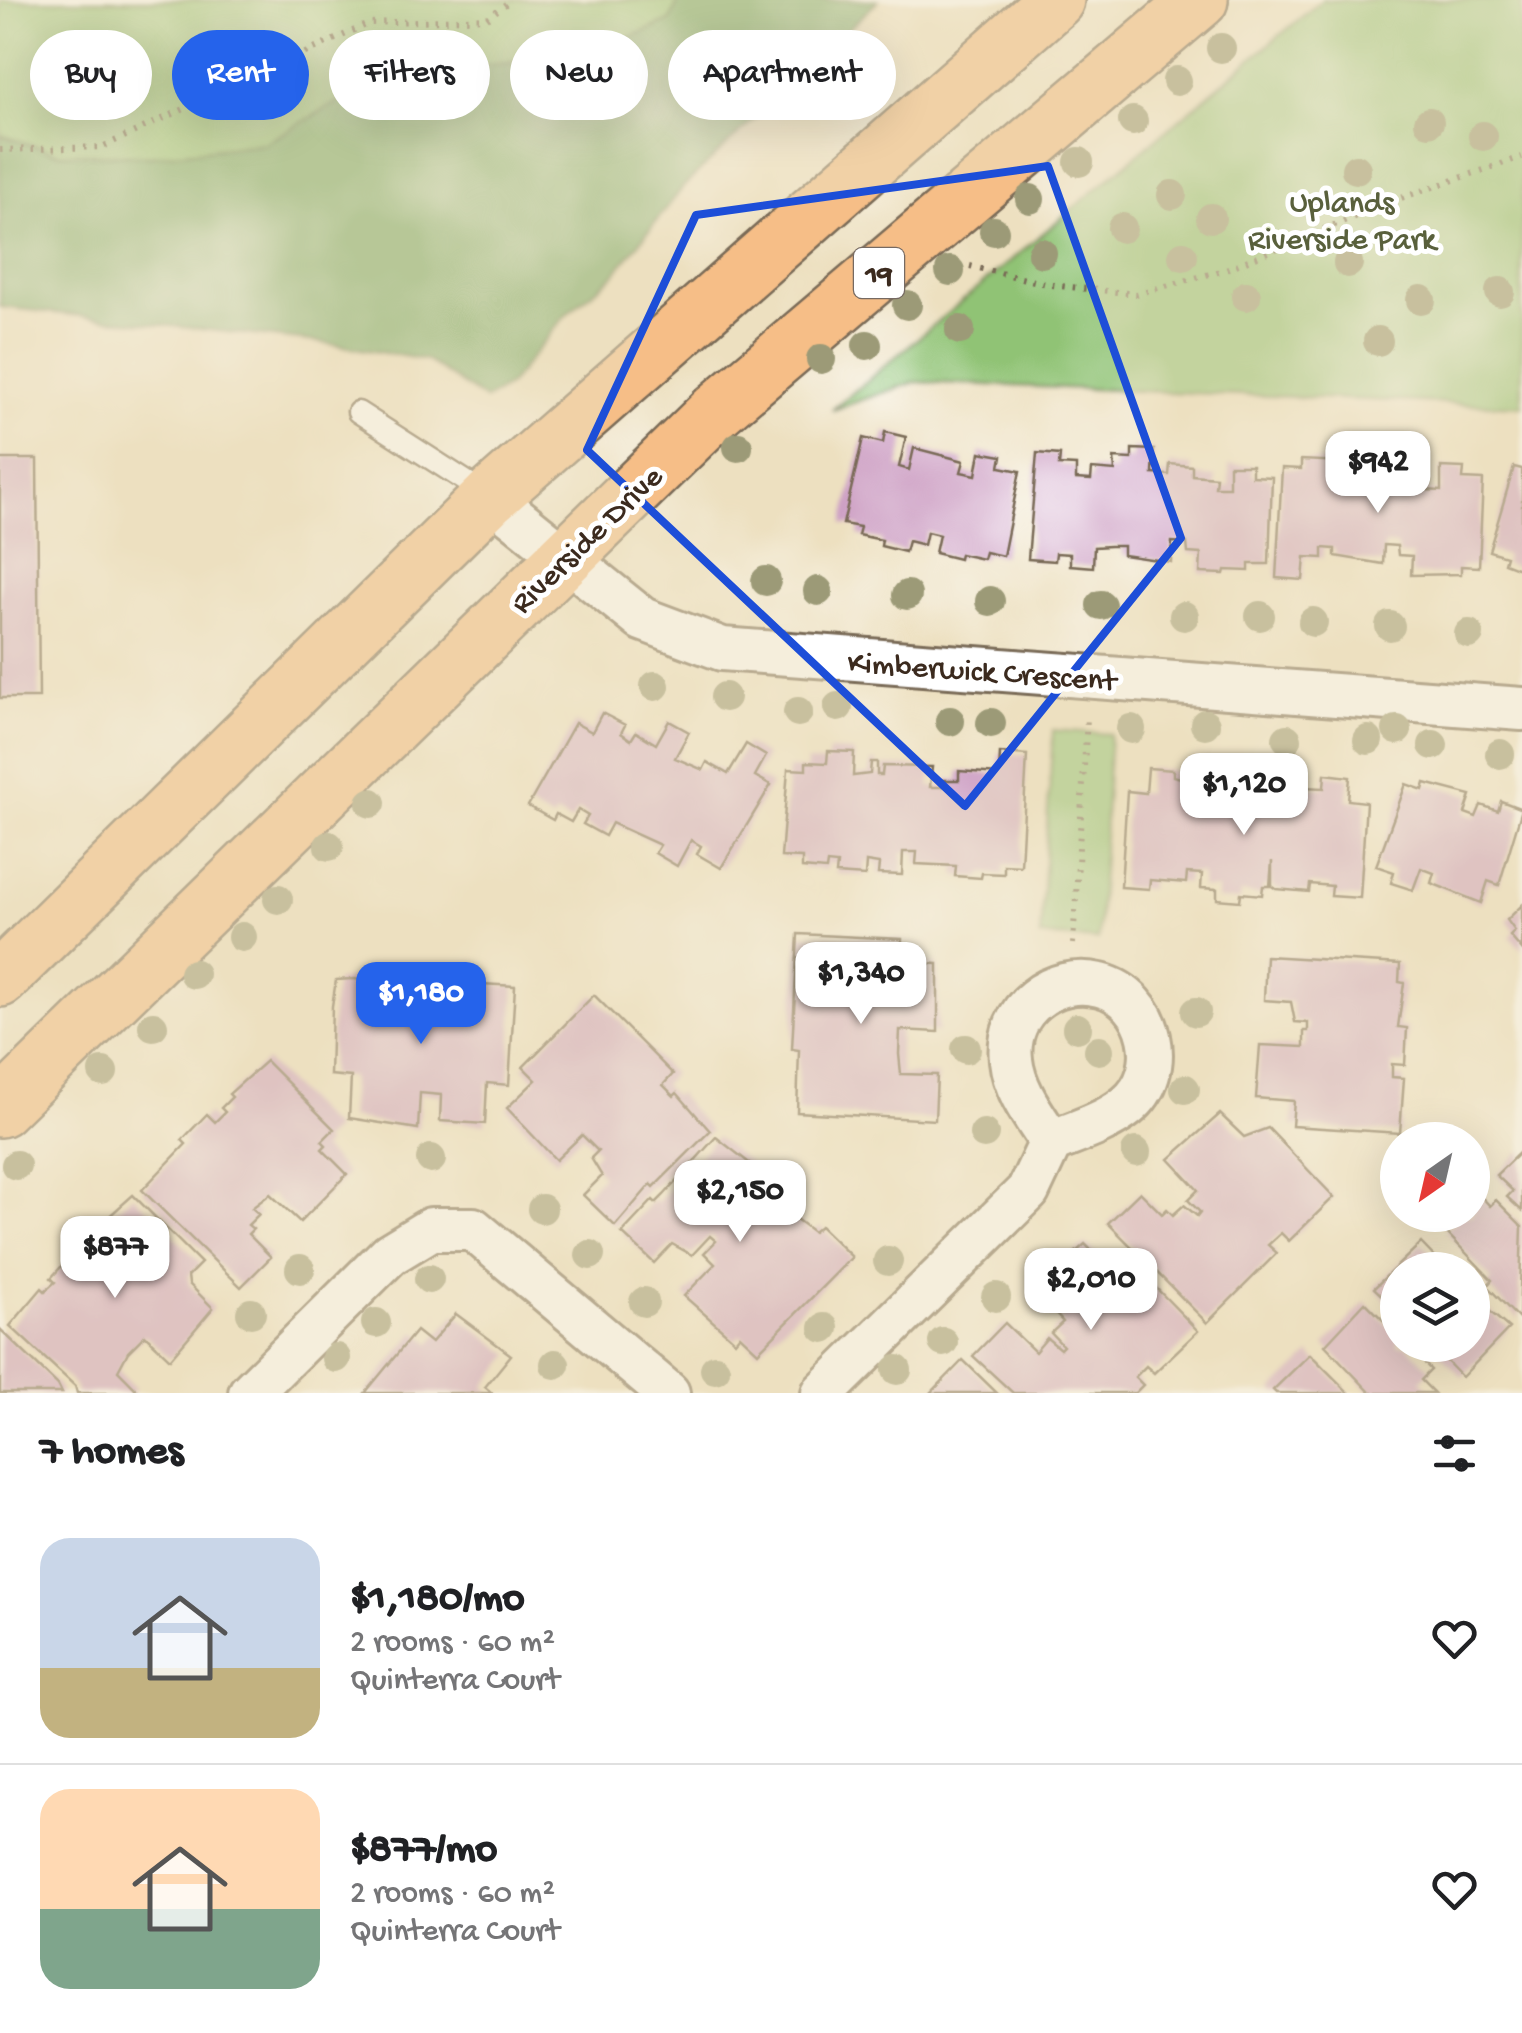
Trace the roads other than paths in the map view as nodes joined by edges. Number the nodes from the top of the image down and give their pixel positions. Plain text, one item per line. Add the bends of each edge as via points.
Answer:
1 (1056, 0) edge
2 (1200, 0) edge
3 (358, 412) dead end
4 (490, 497) junction
5 (567, 556) junction
6 (1522, 709) edge
7 (0, 979) edge
8 (0, 1109) edge
9 (1051, 1142) junction
10 (250, 1393) edge
11 (668, 1393) edge
12 (823, 1393) edge

1 - 4 main road
2 - 5 main road, Riverside Drive / 19 via 717,410
3 - 4 lane
4 - 5 street, Kimberwick Crescent
4 - 7 main road
5 - 6 street, Kimberwick Crescent via 642,619 722,649
5 - 8 main road, Riverside Drive / 19
9 - 9 street via 1129,1105 1150,1070 1145,1022 1104,985 1055,986 1034,999 1012,1035 1017,1083
9 - 12 street via 1028,1191
10 - 11 street via 390,1254 431,1229 473,1229

